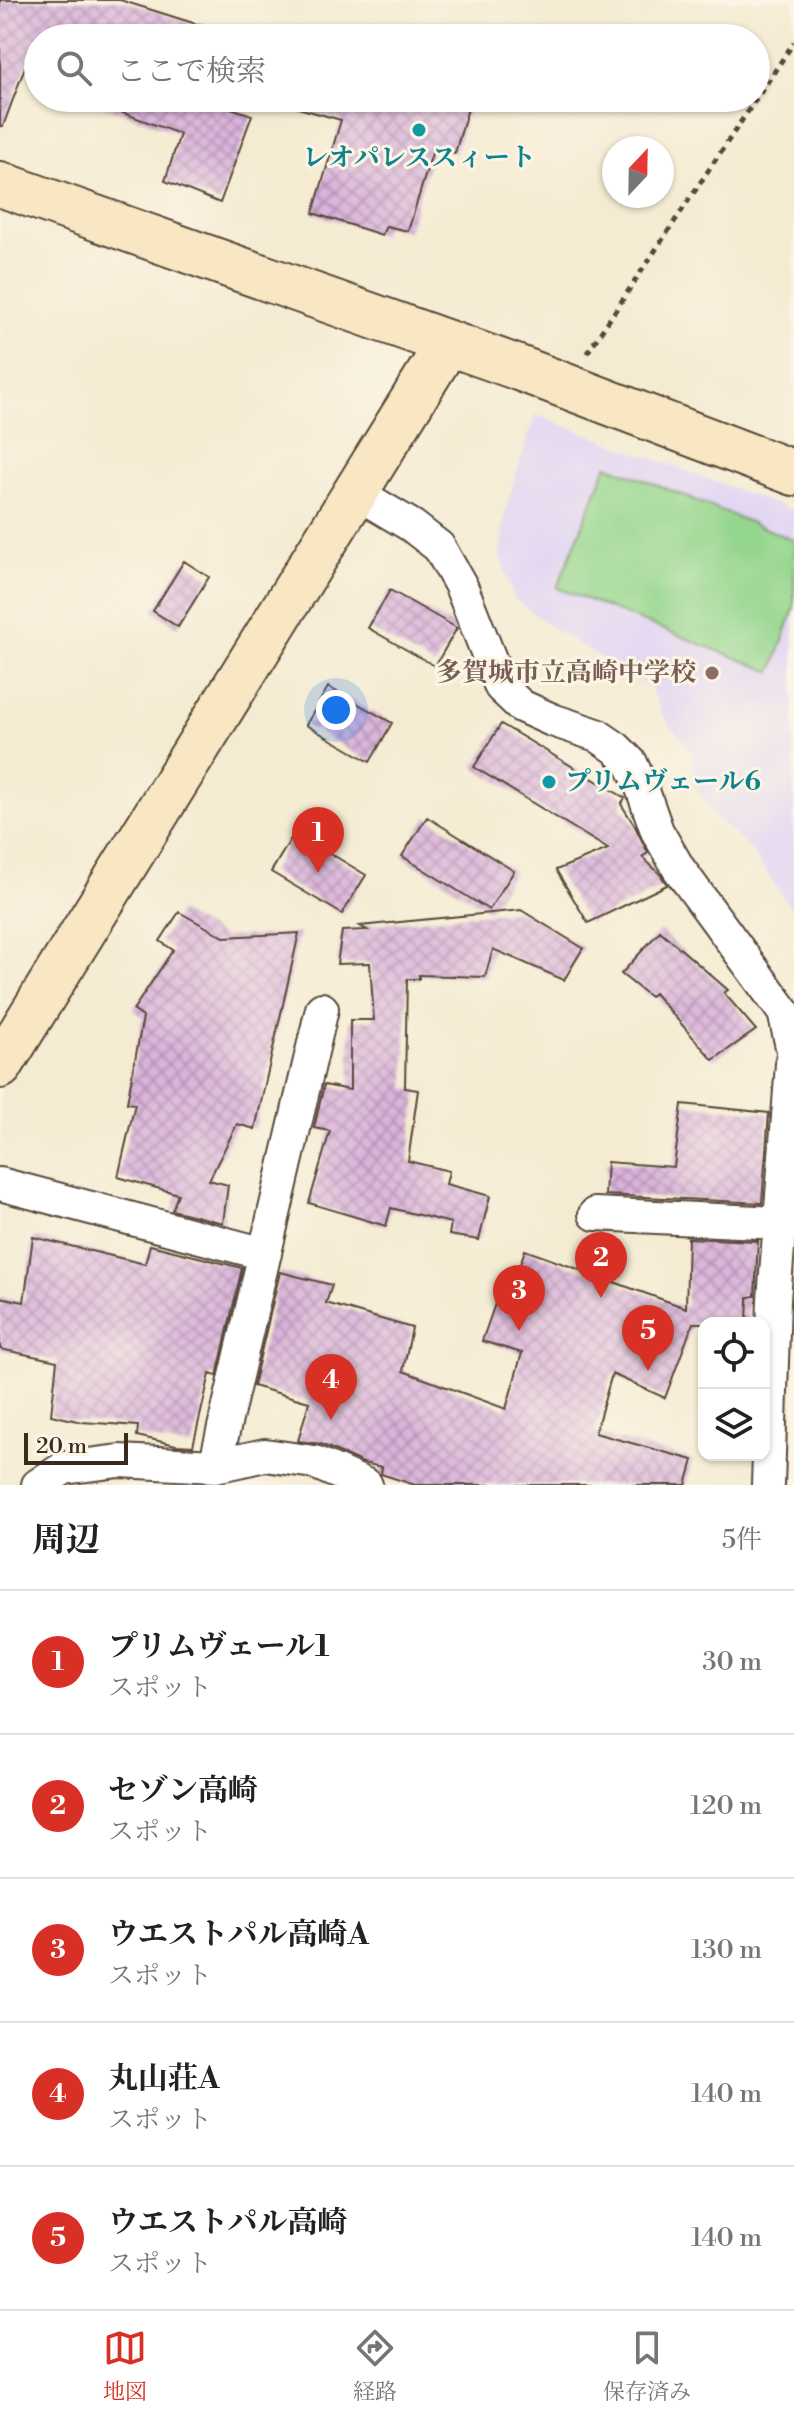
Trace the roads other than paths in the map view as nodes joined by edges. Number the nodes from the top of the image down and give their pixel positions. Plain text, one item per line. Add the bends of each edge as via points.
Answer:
1 (0, 184) edge
2 (448, 343) junction
3 (794, 473) edge
4 (355, 492) junction
5 (322, 1009) dead end
6 (0, 1066) edge
7 (0, 1184) edge
8 (595, 1214) dead end
9 (780, 1223) junction
10 (265, 1254) junction
11 (215, 1466) junction
12 (38, 1485) edge
13 (366, 1485) edge
14 (768, 1485) edge

1 - 2 street
2 - 3 street
2 - 4 street
4 - 6 street
4 - 9 street via 439,547 461,586 501,687 521,706 597,735 631,763 657,831 679,869 784,1012 793,1051
5 - 10 street
7 - 10 street
8 - 9 street
9 - 14 street
10 - 11 street
11 - 12 street via 119,1461 64,1468
11 - 13 street via 265,1455 314,1462

